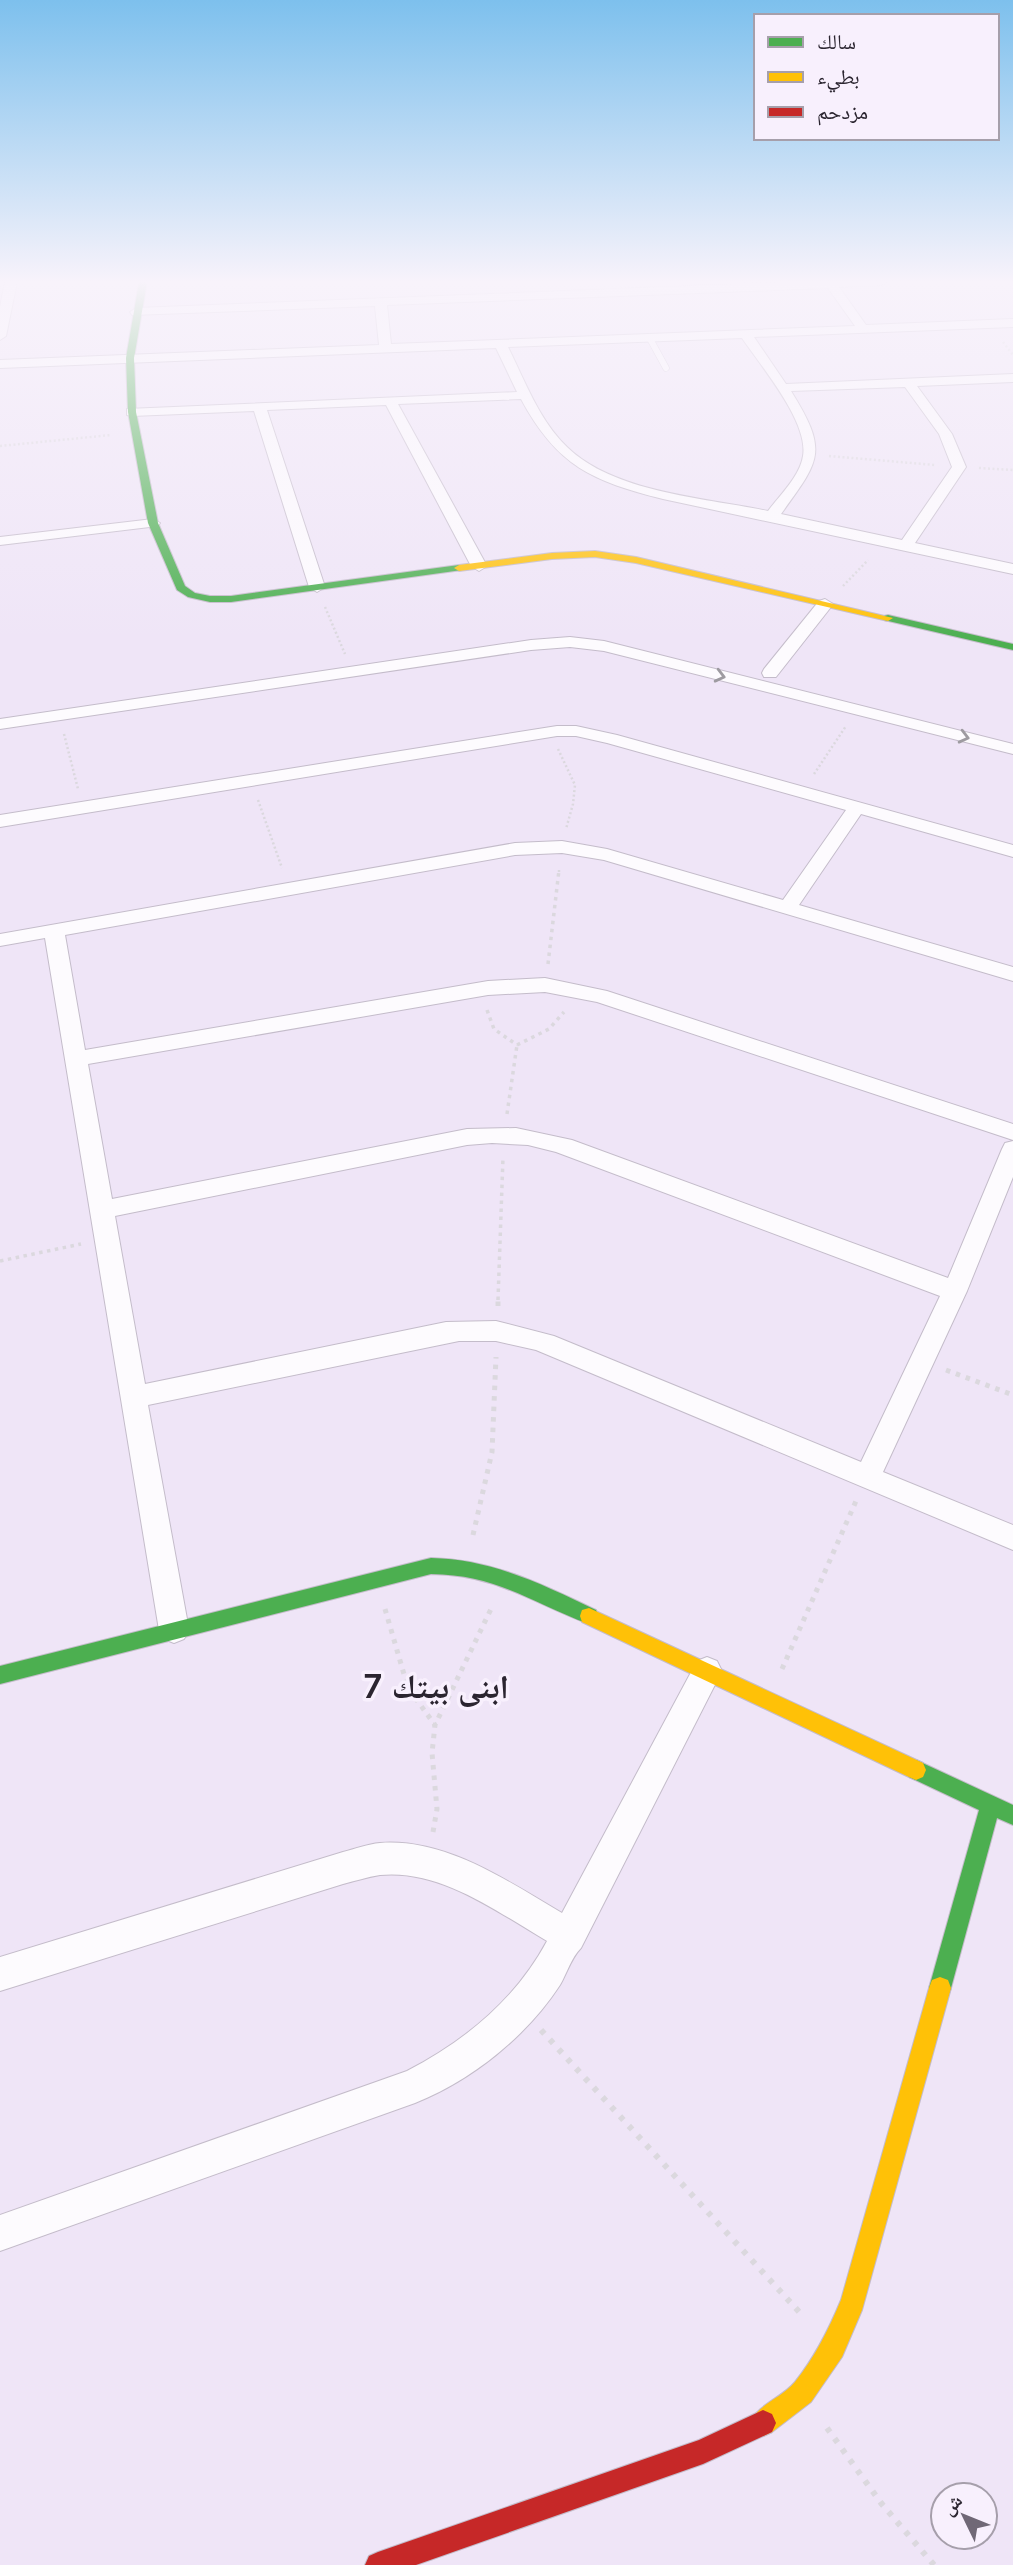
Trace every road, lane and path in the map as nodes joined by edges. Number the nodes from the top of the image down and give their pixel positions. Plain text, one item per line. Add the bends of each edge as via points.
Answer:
1 (390, 401) edge
2 (132, 402) edge
3 (375, 402) edge
4 (531, 402) edge
5 (789, 402) edge
6 (921, 402) edge
7 (258, 407) junction
8 (132, 412) junction
9 (137, 432) junction
10 (0, 446) edge
11 (810, 454) junction
12 (959, 467) junction
13 (1013, 470) edge
14 (772, 516) junction
15 (153, 523) junction
16 (0, 541) edge
17 (886, 541) junction
18 (906, 545) junction
19 (479, 566) junction
20 (1013, 569) edge
21 (317, 587) junction
22 (825, 604) junction
23 (1013, 648) edge
24 (348, 661) junction
25 (770, 673) junction
26 (857, 710) junction
27 (0, 713) edge
28 (59, 715) junction
29 (924, 719) junction
30 (0, 724) edge
31 (1013, 733) edge
32 (1013, 749) edge
33 (251, 780) junction
34 (802, 792) junction
35 (83, 807) junction
36 (857, 807) junction
37 (0, 821) edge
38 (1013, 850) edge
39 (289, 889) junction
40 (787, 908) junction
41 (54, 930) junction
42 (0, 940) edge
43 (1013, 974) edge
44 (488, 988) junction
45 (572, 988) junction
46 (76, 1059) junction
47 (1013, 1132) edge
48 (1013, 1149) edge
49 (102, 1210) junction
50 (107, 1239) junction
51 (0, 1261) edge
52 (955, 1292) junction
53 (922, 1361) junction
54 (1013, 1395) edge
55 (134, 1397) junction
56 (867, 1477) junction
57 (1013, 1538) edge
58 (506, 1577) junction
59 (378, 1578) junction
60 (174, 1630) junction
61 (707, 1671) junction
62 (0, 1675) edge
63 (769, 1698) junction
64 (435, 1726) junction
65 (990, 1804) junction
66 (1013, 1815) edge
67 (424, 1861) junction
68 (569, 1936) junction
69 (0, 1974) edge
70 (522, 2008) junction
71 (0, 2233) edge
72 (833, 2348) junction
73 (802, 2393) junction
74 (378, 2565) edge
75 (934, 2565) edge

1 - 19 street
2 - 8 street
3 - 7 street
4 - 14 street via 557,443 572,459 596,472 654,491
5 - 11 street via 808,433
6 - 12 street via 951,444
7 - 8 street
7 - 21 street
8 - 9 street
9 - 10 path
9 - 15 street
11 - 12 path
11 - 14 street
12 - 13 path
12 - 18 street
14 - 17 street
15 - 16 street
15 - 21 street via 181,587 192,595 231,599
17 - 18 street
17 - 22 path
18 - 20 street
19 - 21 street
19 - 22 street via 595,554
21 - 24 path
22 - 23 street
22 - 25 street
24 - 25 street via 562,631 615,636
24 - 27 street
25 - 29 street
28 -> 26 street via 570,642 604,646
26 - 29 street
26 - 34 path
28 - 30 street
28 - 35 path
29 - 31 street
29 -> 32 street
33 - 34 street via 557,731 603,737
33 - 35 street
33 - 39 path
34 - 36 street
35 - 37 street
36 - 38 street
36 - 40 street
39 - 40 street via 516,849 562,847 607,855
39 - 41 street
40 - 43 street
41 - 42 street
41 - 46 street
44 - 45 street via 516,984
44 - 45 path via 489,1018 504,1038 517,1045 549,1029 561,1016
44 - 46 street
45 - 47 street
46 - 49 street
48 - 52 street
49 - 50 street
49 - 52 street via 467,1137 525,1135
50 - 51 path
50 - 55 street
52 - 53 street
53 - 54 path
53 - 56 street
55 - 56 street via 446,1332 497,1330 545,1343
55 - 60 street
56 - 57 street
56 - 63 path
58 - 59 street via 485,1569 442,1564
58 - 61 street
58 - 64 path
59 - 60 street
59 - 64 path via 399,1666 414,1698
60 - 62 street
61 - 63 street
61 - 68 street
63 - 65 street
64 - 67 path via 432,1753 437,1809
65 - 66 street
65 - 72 street via 853,2301
67 - 68 street via 462,1876
67 - 69 street via 383,1859 343,1868
68 - 70 street
70 - 71 street via 454,2066 415,2086
70 - 72 path
72 - 73 street
73 - 74 street via 756,2428 703,2451
73 - 75 path via 881,2503

